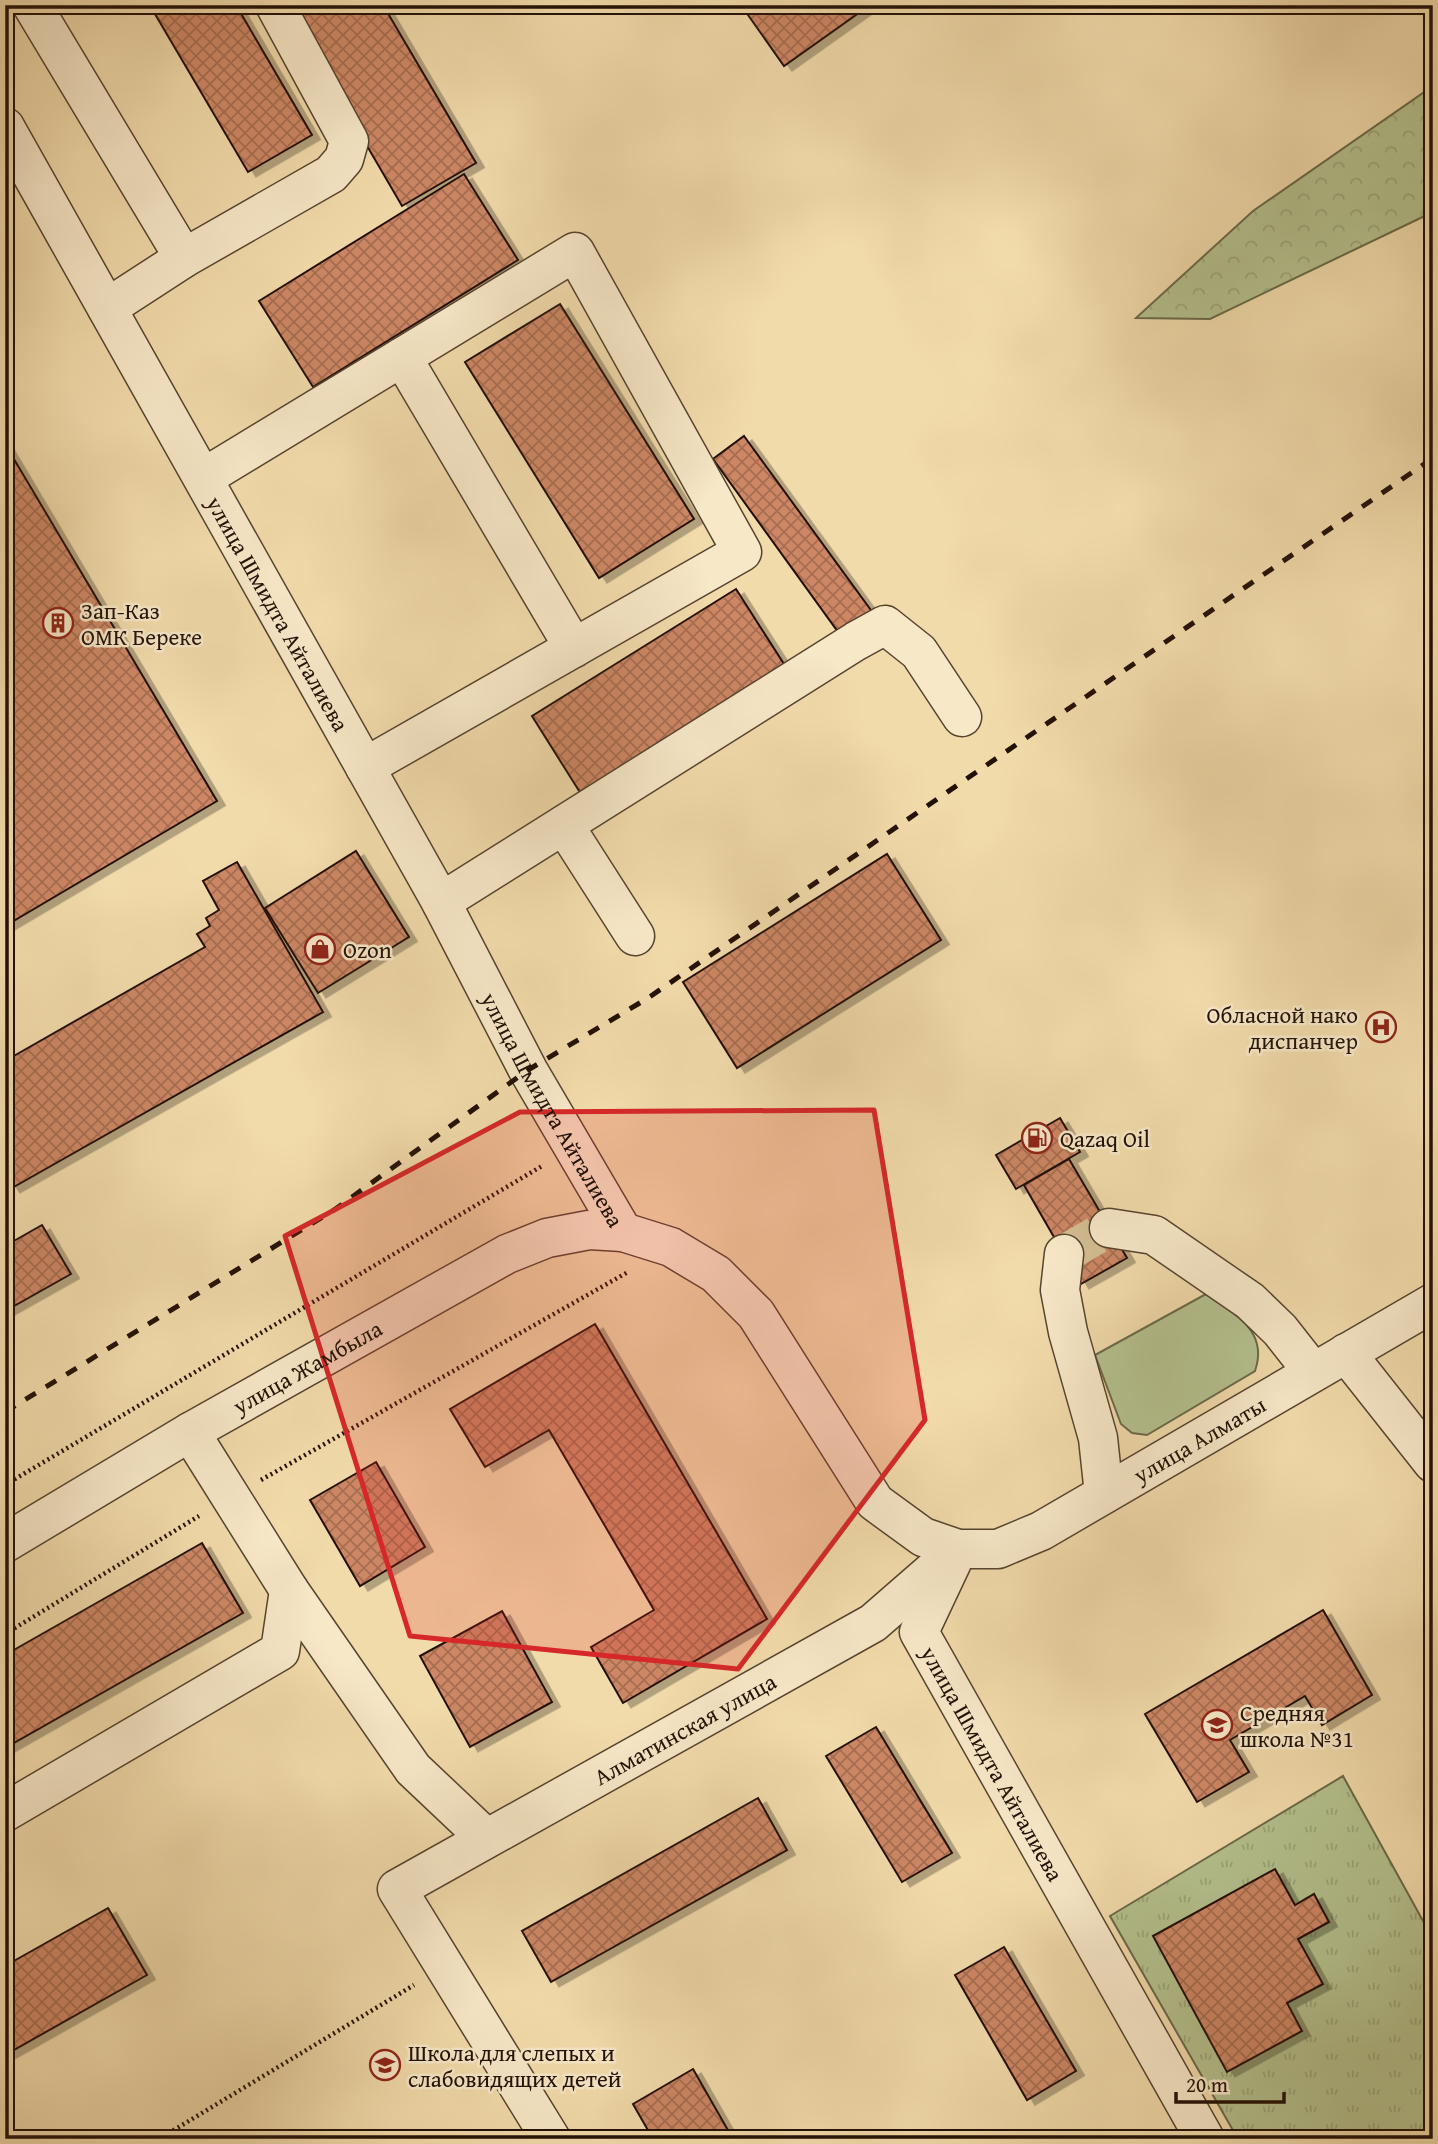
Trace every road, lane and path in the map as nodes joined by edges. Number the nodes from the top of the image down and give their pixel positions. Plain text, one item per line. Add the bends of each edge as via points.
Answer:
1 (32, 5) edge
2 (275, 5) edge
3 (5, 127) edge
4 (184, 258) junction
5 (107, 308) junction
6 (402, 357) junction
7 (203, 478) junction
8 (574, 648) junction
9 (962, 717) dead end
10 (365, 767) junction
11 (564, 825) junction
12 (441, 902) junction
13 (635, 936) dead end
14 (573, 1148) junction
15 (1109, 1228) tunnel mouth
16 (623, 1232) junction
17 (671, 1247) junction
18 (1064, 1254) dead end
19 (1433, 1303) edge
20 (1346, 1353) junction
21 (1313, 1372) junction
22 (190, 1432) junction
23 (1433, 1464) edge
24 (5, 1485) edge
25 (1104, 1494) junction
26 (232, 1497) junction
27 (5, 1543) edge
28 (958, 1549) junction
29 (289, 1590) junction
30 (5, 1633) edge
31 (5, 1812) edge
32 (486, 1838) junction
33 (445, 1967) junction
34 (159, 2139) edge
35 (551, 2139) edge
36 (1205, 2139) edge

1 - 4 street
2 - 4 street via 348,141 344,159 331,174
3 - 5 street, улица Шмидта Айталиева
4 - 5 street
5 - 7 street, улица Шмидта Айталиева
6 - 7 street
6 - 8 street
6 - 8 street via 575,252 742,552
7 - 10 street, улица Шмидта Айталиева
8 - 10 street
9 - 11 street via 919,652 885,625
10 - 12 street, улица Шмидта Айталиева
11 - 12 street
11 - 13 street
12 - 14 street, улица Шмидта Айталиева
14 - 16 street, улица Шмидта Айталиева
14 - 24 path
15 - 21 street via 1154,1235 1250,1301
16 - 17 street, улица Шмидта Айталиева
16 - 22 street, улица Жамбыла via 589,1230 547,1238 508,1254
17 - 26 path
17 - 28 street, улица Шмидта Айталиева via 716,1274 755,1314 875,1502 923,1537
18 - 25 street via 1060,1290 1098,1438
19 - 20 street, улица Алматы
20 - 21 street, улица Алматы
20 - 23 street
21 - 25 street, улица Алматы
22 - 26 street
22 - 27 street, улица Жамбыла
25 - 28 street, улица Алматы via 1041,1531 998,1549
26 - 29 street
26 - 30 path
28 - 32 street, Алматинская улица via 873,1623
28 - 36 street, улица Шмидта Айталиева via 919,1632
29 - 31 street via 279,1651
29 - 32 street via 413,1769
32 - 33 street, Алматинская улица via 397,1888
33 - 34 path
33 - 35 street

